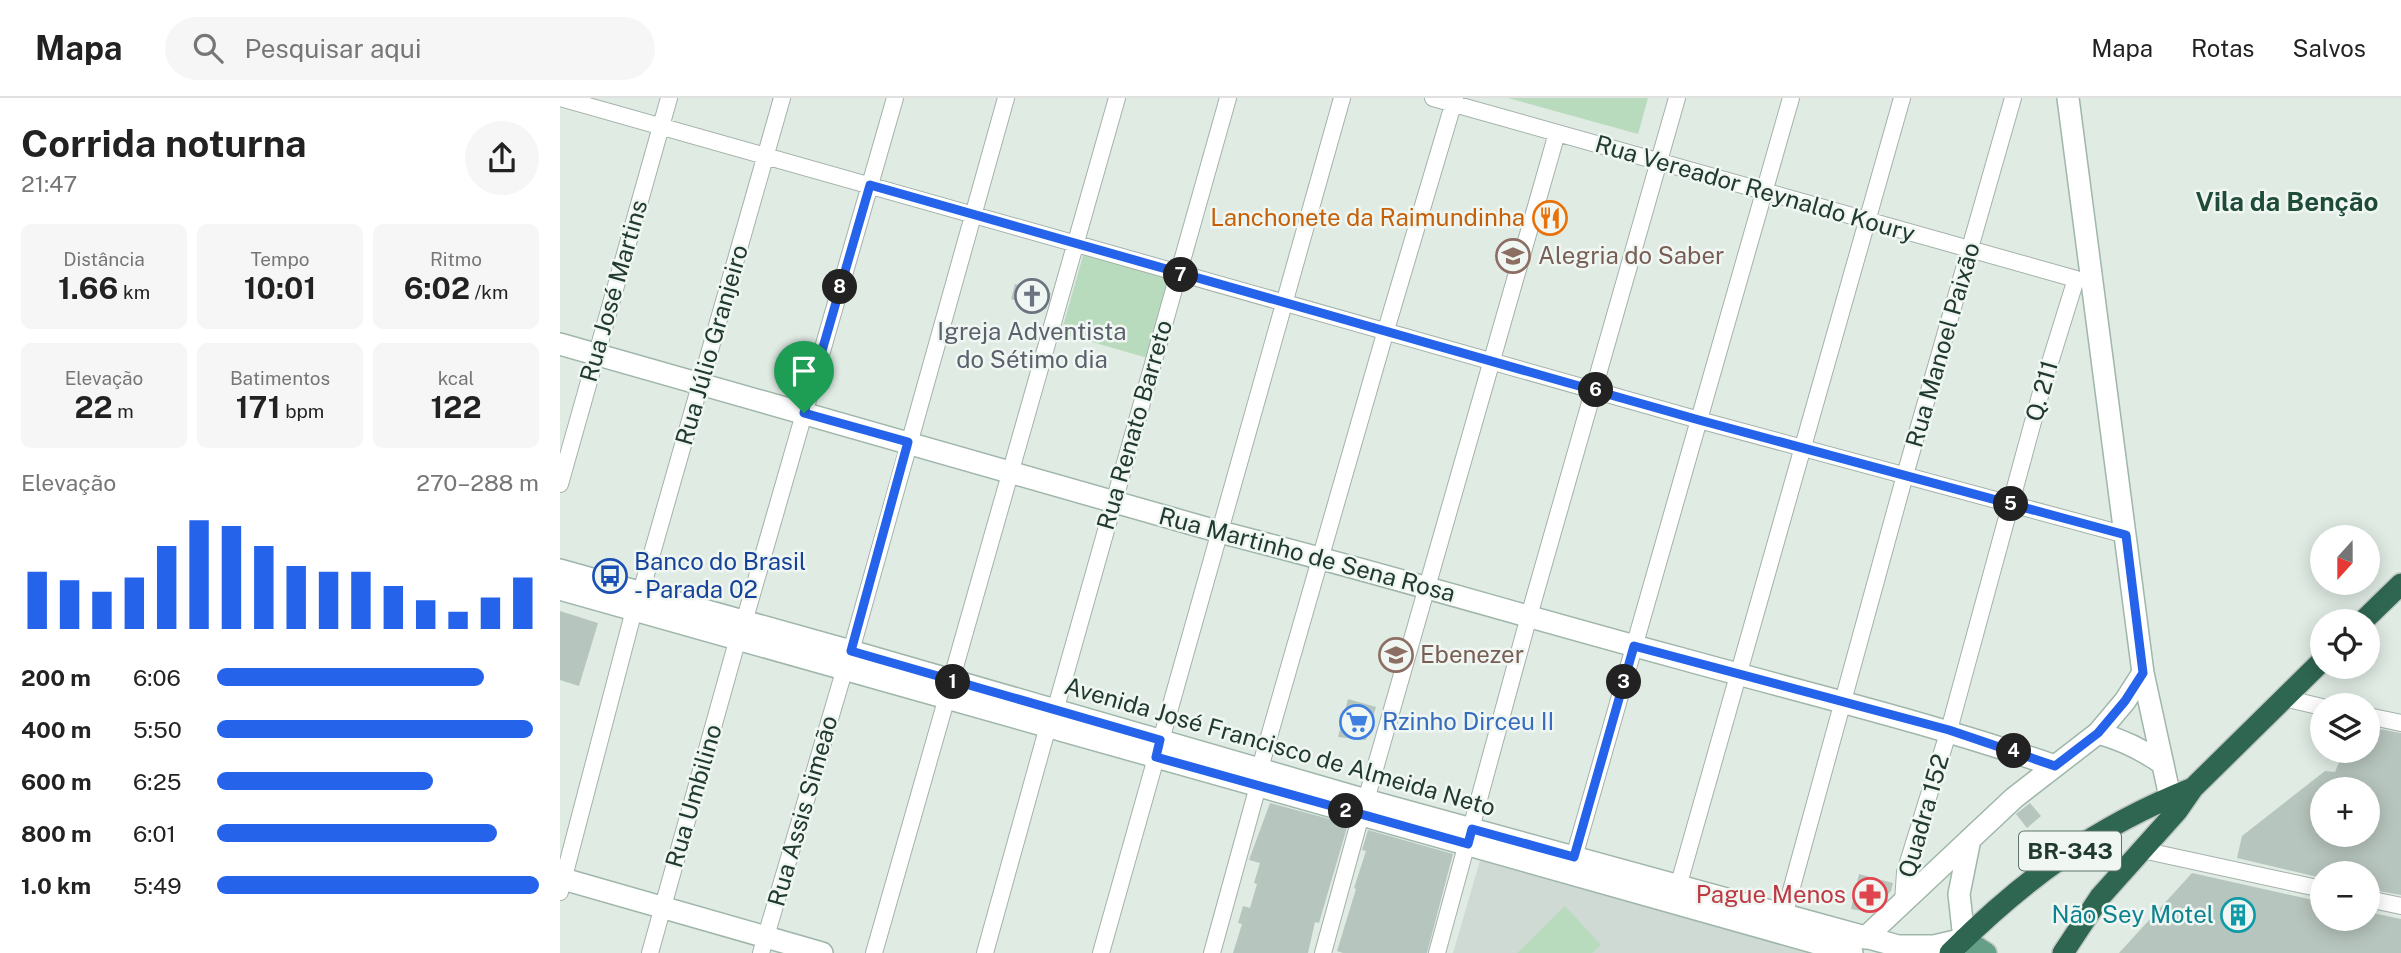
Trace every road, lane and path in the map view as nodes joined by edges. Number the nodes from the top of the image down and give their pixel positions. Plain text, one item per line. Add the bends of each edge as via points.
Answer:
1 (560, 98) edge
2 (669, 98) edge
3 (782, 98) edge
4 (894, 98) edge
5 (1006, 98) edge
6 (1117, 98) edge
7 (1228, 98) edge
8 (1342, 98) edge
9 (1433, 98) edge
10 (1677, 98) edge
11 (1791, 98) edge
12 (1902, 98) edge
13 (2013, 98) edge
14 (2068, 98) edge
15 (1454, 101) edge
16 (661, 127) junction
17 (1558, 133) junction
18 (765, 155) junction
19 (1659, 162) junction
20 (870, 185) junction
21 (1764, 191) junction
22 (972, 214) junction
23 (1868, 221) junction
24 (1076, 243) junction
25 (1971, 250) junction
26 (2082, 271) junction
27 (1178, 274) junction
28 (1284, 303) junction
29 (1386, 330) junction
30 (560, 344) edge
31 (596, 354) junction
32 (1490, 360) junction
33 (701, 384) junction
34 (1594, 389) junction
35 (804, 413) junction
36 (1699, 420) junction
37 (908, 442) junction
38 (1803, 448) junction
39 (1011, 471) junction
40 (1905, 475) junction
41 (560, 484) edge
42 (1113, 501) junction
43 (2011, 504) junction
44 (1220, 532) junction
45 (2126, 535) junction
46 (1321, 558) junction
47 (560, 570) edge
48 (2401, 584) edge
49 (1428, 588) junction
50 (560, 589) edge
51 (638, 601) junction
52 (2375, 609) edge
53 (1529, 616) junction
54 (741, 630) junction
55 (1634, 646) junction
56 (848, 660) junction
57 (2143, 673) junction
58 (2310, 673) edge
59 (1739, 675) junction
60 (949, 689) junction
61 (2284, 698) junction
62 (1843, 701) junction
63 (2310, 703) edge
64 (1051, 719) junction
65 (2380, 719) edge
66 (2401, 723) edge
67 (1949, 730) junction
68 (2098, 733) junction
69 (1158, 749) junction
70 (2163, 764) junction
71 (2055, 766) junction
72 (1259, 777) junction
73 (2193, 788) junction
74 (2170, 797) junction
75 (1364, 807) junction
76 (1470, 836) junction
77 (1970, 839) junction
78 (2141, 850) junction
79 (1574, 857) junction
80 (561, 883) edge
81 (2310, 886) edge
82 (1678, 887) junction
83 (1903, 902) junction
84 (2380, 902) edge
85 (2401, 906) edge
86 (663, 908) junction
87 (1784, 915) junction
88 (764, 945) edge
89 (1859, 946) edge
90 (1957, 946) edge
91 (650, 953) edge
92 (822, 953) edge
93 (874, 953) edge
94 (985, 953) edge
95 (1101, 953) edge
96 (1212, 953) edge
97 (1323, 953) edge
98 (1437, 953) edge
99 (1986, 953) edge
100 (2063, 953) edge

1 - 16 street
2 - 16 street, Rua José Martins
3 - 18 street, Rua Júlio Granjeiro
4 - 20 street, Rua Umbilino
5 - 22 street, Rua Assis Simeão
6 - 24 street
7 - 27 street, Rua Renato Barreto
8 - 28 street
9 - 15 street, Rua Vereador Reynaldo Koury
10 - 19 street
11 - 21 street
12 - 23 street
13 - 25 street, Rua Manoel Paixão
14 - 26 street
15 - 17 street, Rua Vereador Reynaldo Koury
15 - 29 street
16 - 18 street
16 - 31 street, Rua José Martins
17 - 19 street, Rua Vereador Reynaldo Koury
17 - 32 street
18 - 20 street
18 - 33 street, Rua Júlio Granjeiro
19 - 21 street, Rua Vereador Reynaldo Koury
19 - 34 street
20 - 22 street
20 - 35 street, Rua Umbilino
21 - 23 street, Rua Vereador Reynaldo Koury
21 - 36 street
22 - 24 street
22 - 37 street, Rua Assis Simeão
23 - 25 street, Rua Vereador Reynaldo Koury
23 - 38 street
24 - 27 street
24 - 39 street
25 - 26 street, Rua Vereador Reynaldo Koury
25 - 40 street, Rua Manoel Paixão
26 - 43 street, Q. 211 via 2042,385
26 - 45 street
27 - 28 street
27 - 42 street, Rua Renato Barreto
28 - 29 street
28 - 44 street
29 - 32 street
29 - 46 street
30 - 31 street, Rua Martinho de Sena Rosa
31 - 33 street, Rua Martinho de Sena Rosa
31 - 41 street, Rua José Martins
32 - 34 street
32 - 49 street
33 - 35 street, Rua Martinho de Sena Rosa
33 - 51 street, Rua Júlio Granjeiro
34 - 36 street
34 - 53 street
35 - 37 street, Rua Martinho de Sena Rosa
35 - 54 street, Rua Umbilino
36 - 38 street
36 - 55 street
37 - 39 street, Rua Martinho de Sena Rosa
37 - 56 street, Rua Assis Simeão
38 - 40 street
38 - 59 street
39 - 42 street, Rua Martinho de Sena Rosa
39 - 60 street
40 - 43 street
40 - 62 street, Rua Manoel Paixão
42 - 44 street, Rua Martinho de Sena Rosa
42 - 64 street, Rua Renato Barreto
43 - 45 street
43 - 67 street, Q. 211
44 - 46 street, Rua Martinho de Sena Rosa
44 - 69 street
45 - 57 street
46 - 49 street, Rua Martinho de Sena Rosa
46 - 72 street
47 - 51 street, Avenida José Francisco de Almeida Neto
48 - 52 highway
49 - 53 street, Rua Martinho de Sena Rosa
49 - 75 street
50 - 51 street, Avenida José Francisco de Almeida Neto
51 - 54 street, Avenida José Francisco de Almeida Neto
51 - 80 street, Rua Júlio Granjeiro
53 - 55 street, Rua Martinho de Sena Rosa
53 - 76 street
54 - 56 street, Avenida José Francisco de Almeida Neto
54 - 86 street, Rua Umbilino
55 - 59 street, Rua Martinho de Sena Rosa
55 - 79 street
56 - 60 street, Avenida José Francisco de Almeida Neto
56 - 88 street, Rua Assis Simeão
57 - 68 street
57 - 70 street
58 - 61 highway, BR-343
59 - 62 street, Rua Martinho de Sena Rosa
59 - 82 street
60 - 64 street, Avenida José Francisco de Almeida Neto
60 - 93 street
61 - 63 street
61 - 73 highway, BR-343
62 - 67 street, Rua Martinho de Sena Rosa
62 - 87 street, Rua Manoel Paixão
64 - 69 street, Avenida José Francisco de Almeida Neto
64 - 94 street, Rua Renato Barreto
65 - 66 street
67 - 71 street, Rua Martinho de Sena Rosa
67 - 83 street, Quadra 152 via 1905,872
68 - 70 street via 2144,750
68 - 71 street
69 - 72 street, Avenida José Francisco de Almeida Neto
69 - 95 street
70 - 74 street
71 - 77 street
72 - 75 street, Avenida José Francisco de Almeida Neto
72 - 96 street
73 - 74 highway, BR-343
73 - 78 highway, BR-343
74 - 90 highway, BR-343 via 2110,827 2034,876
75 - 76 street, Avenida José Francisco de Almeida Neto
75 - 97 street
76 - 79 street, Avenida José Francisco de Almeida Neto
76 - 89 street, Avenida José Francisco de Almeida Neto
76 - 98 street
77 - 83 street
77 - 90 street via 1959,894
78 - 81 street
78 - 100 highway, BR-343 via 2100,897
79 - 82 street, Avenida José Francisco de Almeida Neto
80 - 86 street
82 - 87 street, Avenida José Francisco de Almeida Neto
83 - 89 street
84 - 85 street
86 - 88 street
86 - 91 street, Rua Umbilino
87 - 89 street, Avenida José Francisco de Almeida Neto
88 - 92 street
89 - 90 street, Avenida José Francisco de Almeida Neto
90 - 99 main road

